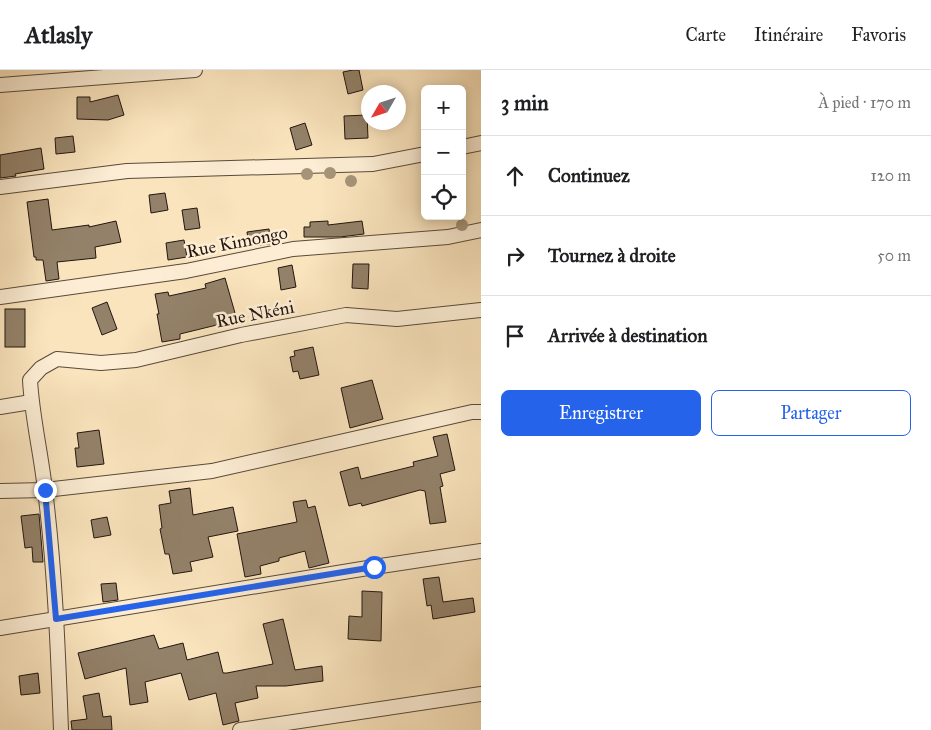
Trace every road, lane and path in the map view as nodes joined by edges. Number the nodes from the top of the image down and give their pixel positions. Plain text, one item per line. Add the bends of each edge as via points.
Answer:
1 (195, 70) edge
2 (0, 86) edge
3 (481, 143) edge
4 (466, 146) edge
5 (421, 155) edge
6 (0, 187) edge
7 (481, 230) edge
8 (0, 297) edge
9 (481, 310) edge
10 (31, 402) junction
11 (0, 407) edge
12 (481, 412) edge
13 (45, 490) junction
14 (0, 491) edge
15 (481, 551) edge
16 (56, 619) junction
17 (0, 628) edge
18 (481, 694) edge
19 (61, 730) edge
20 (240, 730) edge

1 - 2 street
3 - 4 street
5 - 6 street via 373,164 127,172
7 - 8 street, Rue Kimongo via 448,237 294,249 186,271
9 - 10 street, Rue Nkéni via 397,319 346,316 241,335 136,360 101,363 56,358 30,380
10 - 11 street
10 - 13 street
12 - 13 street via 212,471
13 - 14 street
13 - 16 street
15 - 16 street
16 - 17 street
16 - 19 street
18 - 20 street

